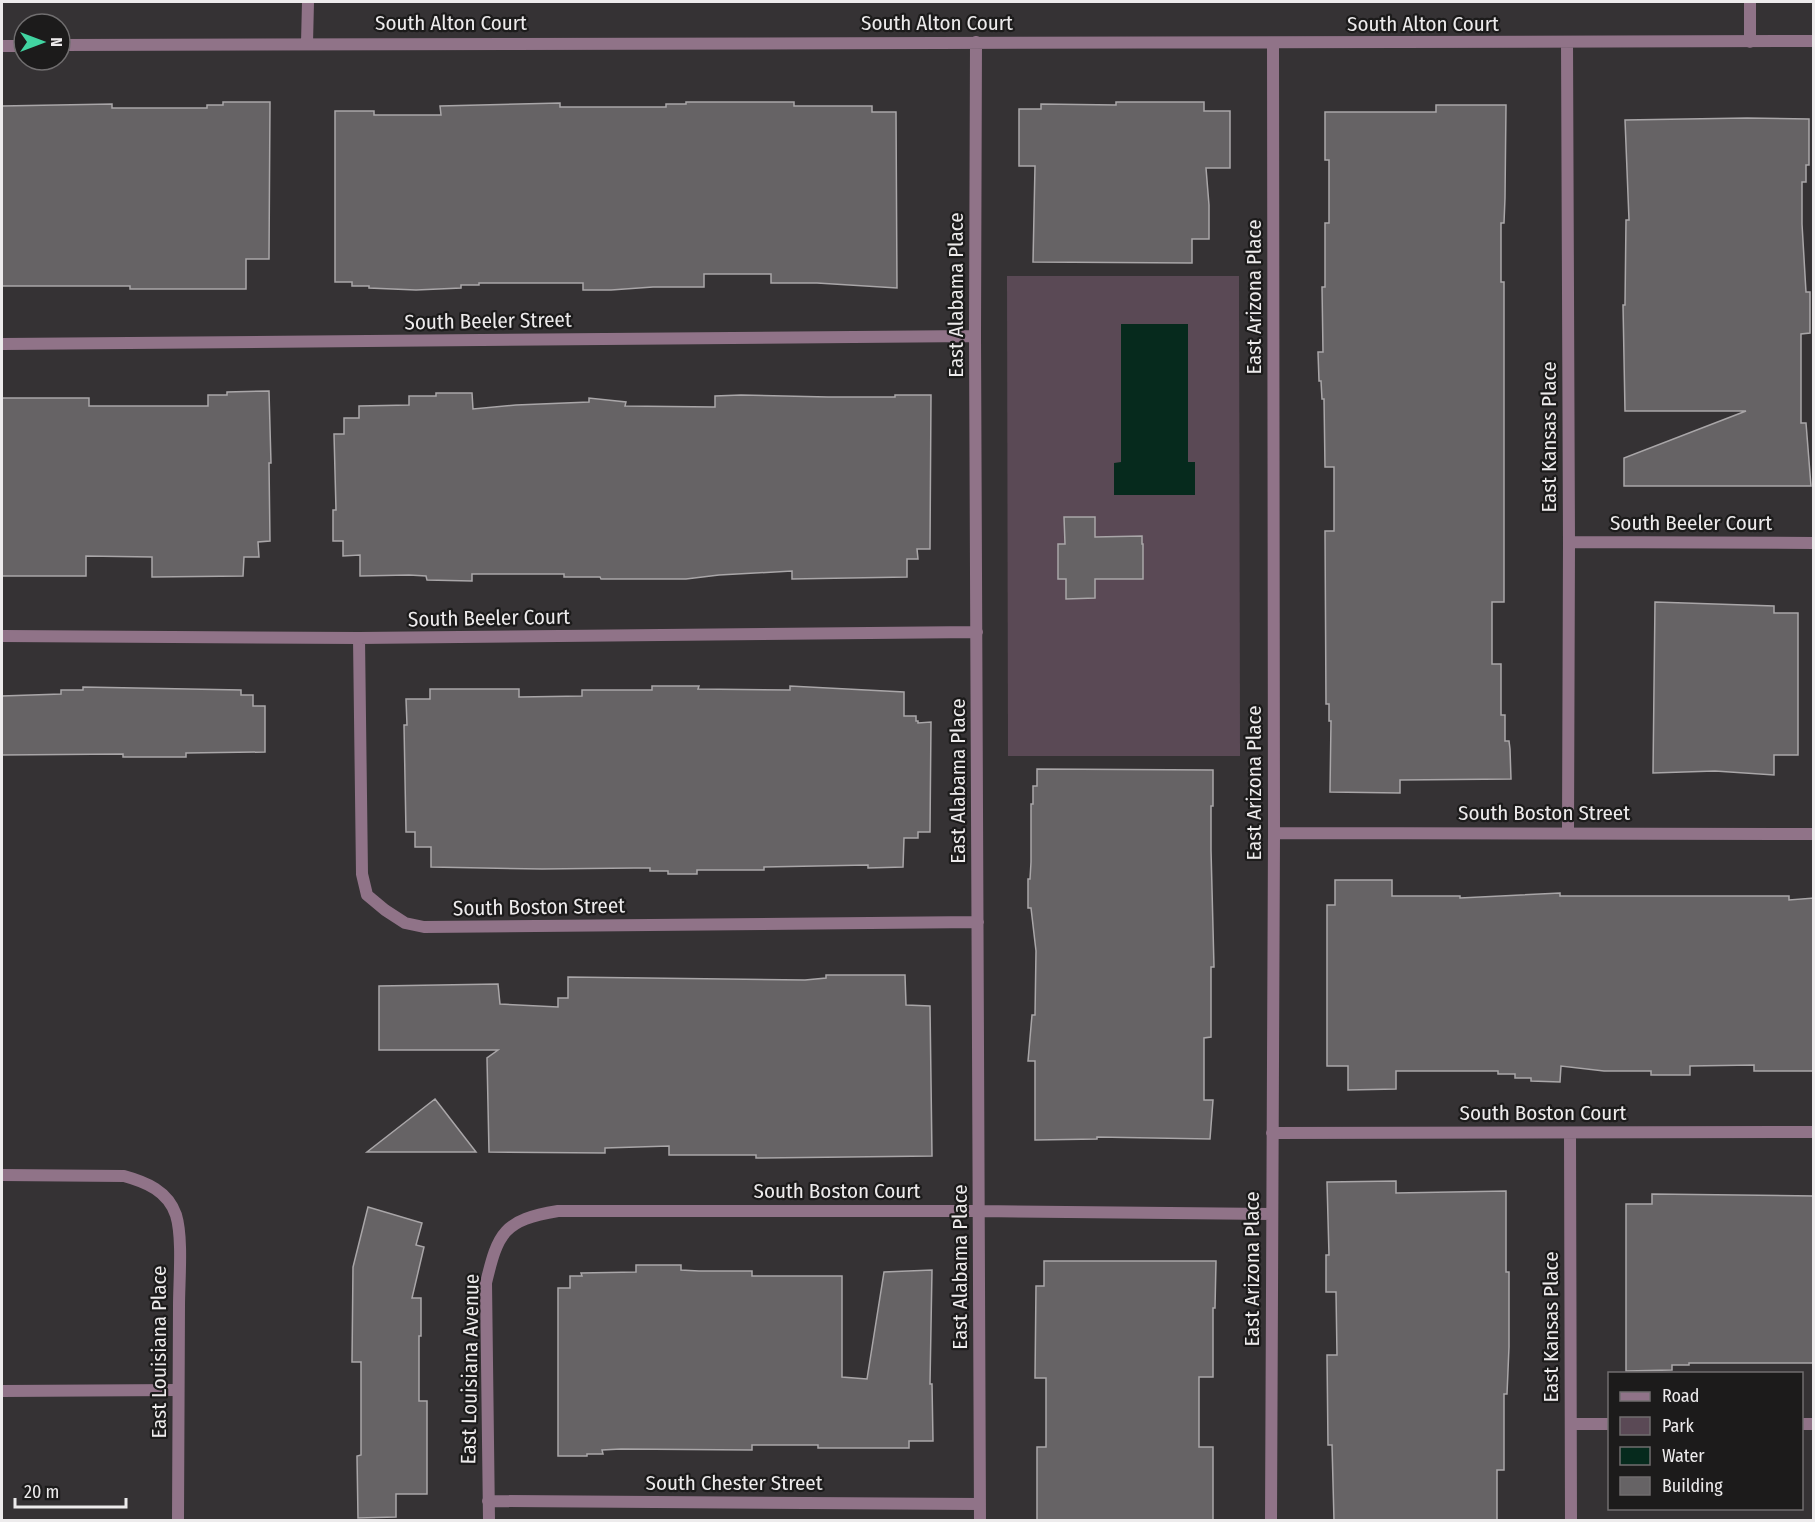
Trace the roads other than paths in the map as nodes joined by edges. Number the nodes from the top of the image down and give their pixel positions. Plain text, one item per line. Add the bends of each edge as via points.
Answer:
1 (308, 2) edge
2 (1750, 2) edge
3 (1814, 41) edge
4 (976, 42) junction
5 (1750, 42) junction
6 (308, 43) junction
7 (1567, 43) junction
8 (72, 45) edge
9 (1273, 45) junction
10 (975, 336) junction
11 (2, 344) edge
12 (1569, 542) junction
13 (1814, 543) edge
14 (976, 632) junction
15 (2, 636) edge
16 (359, 638) junction
17 (1568, 832) junction
18 (1274, 833) junction
19 (1814, 834) edge
20 (978, 922) junction
21 (1814, 1132) edge
22 (1272, 1133) junction
23 (1570, 1133) junction
24 (2, 1175) edge
25 (979, 1211) junction
26 (1272, 1214) junction
27 (512, 1224) joint
28 (178, 1390) junction
29 (2, 1391) edge
30 (1571, 1424) junction
31 (1608, 1424) edge
32 (489, 1501) junction
33 (980, 1504) junction
34 (178, 1521) edge
35 (489, 1521) edge
36 (980, 1521) edge
37 (1271, 1521) edge
38 (1571, 1521) edge

1 - 6 street
2 - 5 street
3 - 5 street, South Alton Court
4 - 6 street, South Alton Court
4 - 9 street, South Alton Court
4 - 10 street, East Alabama Place
5 - 7 street, South Alton Court
6 - 8 street, South Alton Court
7 - 9 street, South Alton Court
7 - 12 street, East Kansas Place
9 - 18 street, East Arizona Place
10 - 11 street, South Beeler Street
10 - 14 street, East Alabama Place
12 - 13 street, South Beeler Court
12 - 17 street, East Kansas Place
14 - 16 street, South Beeler Court
14 - 20 street, East Alabama Place
15 - 16 street, South Beeler Court
16 - 20 street, South Boston Street via 362,874 367,895 405,923 435,927
17 - 18 street, South Boston Street
17 - 19 street, South Boston Street
18 - 22 street, East Arizona Place
20 - 25 street, East Alabama Place
21 - 23 street, South Boston Court
22 - 23 street, South Boston Court
22 - 26 street, East Arizona Place
23 - 30 street, East Kansas Place
24 - 28 street, East Louisiana Place via 124,1176 158,1189 176,1215 178,1234
25 - 26 street, South Boston Court
25 - 27 street, South Boston Court via 558,1211
25 - 33 street, East Alabama Place
26 - 37 street, East Arizona Place
27 - 32 street, East Louisiana Avenue via 494,1248 486,1283
28 - 29 street
28 - 34 street, East Louisiana Place
30 - 31 street
30 - 38 street, East Kansas Place
32 - 33 street, South Chester Street
32 - 35 street, East Louisiana Avenue
33 - 36 street, East Alabama Place

